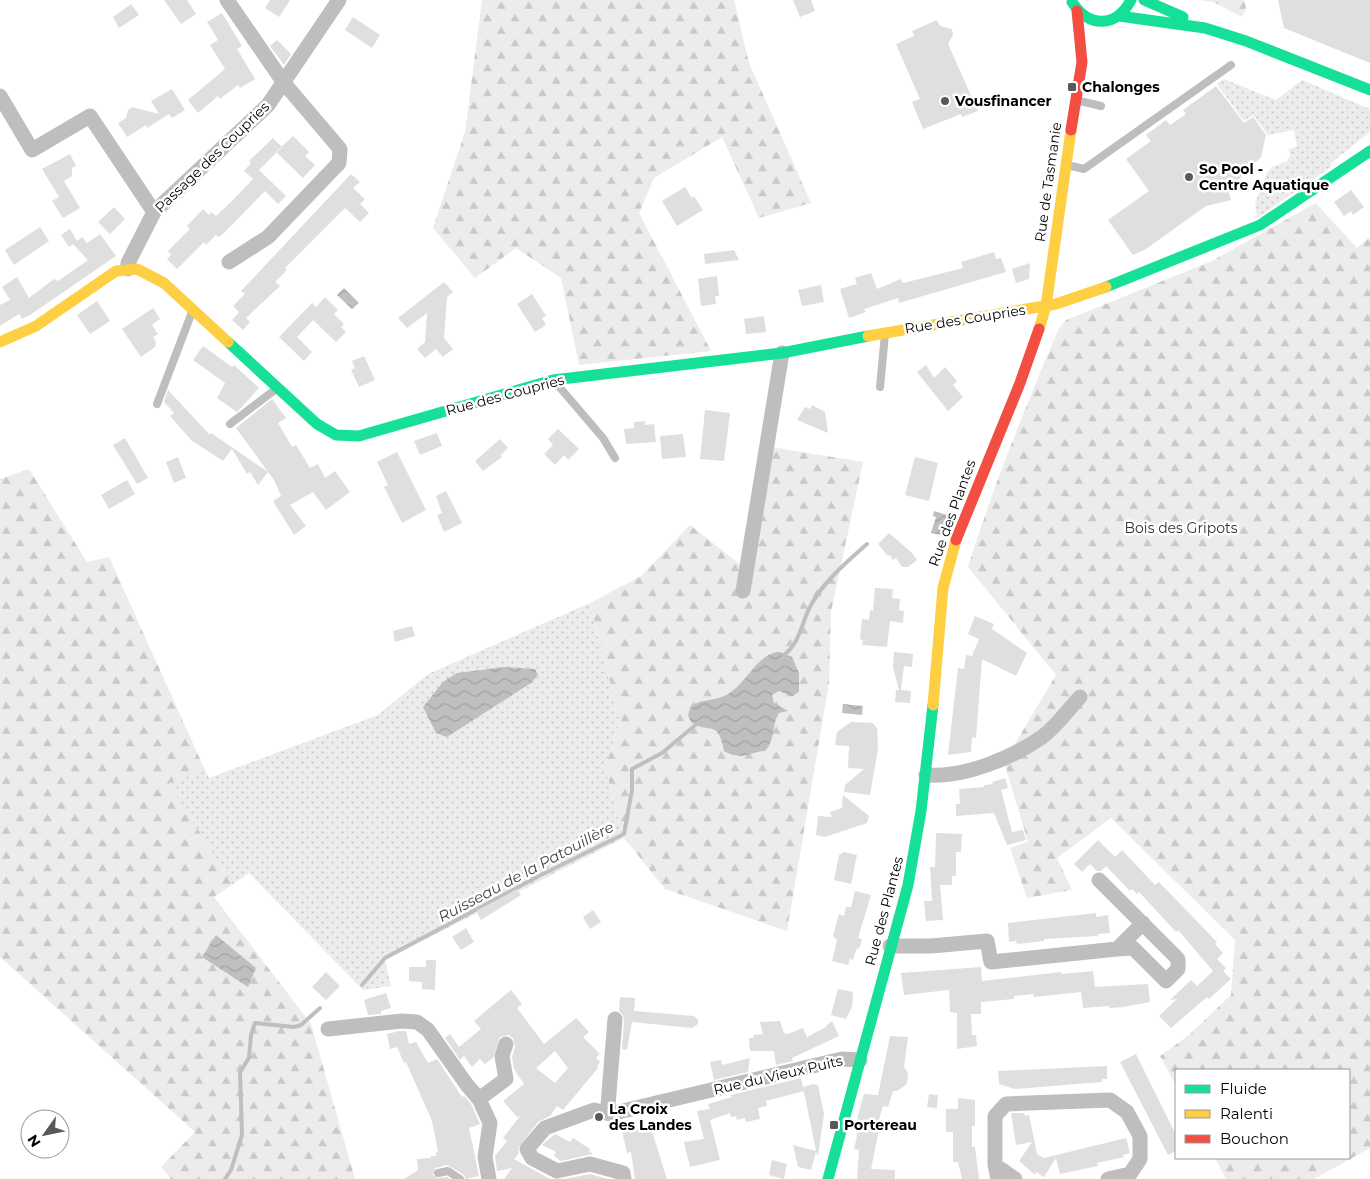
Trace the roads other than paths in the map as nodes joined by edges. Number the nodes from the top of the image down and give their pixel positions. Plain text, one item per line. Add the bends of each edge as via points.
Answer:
1 (227, 0) edge
2 (339, 0) edge
3 (1071, 0) edge
4 (1131, 0) edge
5 (1144, 0) edge
6 (1077, 11) junction
7 (1119, 16) junction
8 (1108, 21) junction
9 (1205, 28) junction
10 (1082, 62) junction
11 (1232, 65) dead end
12 (284, 83) junction
13 (1370, 90) edge
14 (0, 96) edge
15 (1075, 100) junction
16 (1101, 106) dead end
17 (1370, 151) edge
18 (1066, 165) junction
19 (154, 212) junction
20 (229, 262) dead end
21 (128, 269) junction
22 (1046, 306) junction
23 (192, 310) junction
24 (884, 334) junction
25 (0, 342) edge
26 (782, 353) junction
27 (553, 380) junction
28 (880, 387) dead end
29 (278, 388) junction
30 (157, 404) dead end
31 (230, 424) dead end
32 (616, 458) dead end
33 (743, 591) dead end
34 (1080, 697) dead end
35 (926, 775) junction
36 (1099, 880) dead end
37 (1143, 923) junction
38 (890, 946) junction
39 (1117, 949) junction
40 (615, 1019) dead end
41 (328, 1029) dead end
42 (506, 1044) dead end
43 (860, 1060) junction
44 (479, 1099) junction
45 (609, 1110) junction
46 (997, 1172) edge
47 (438, 1173) dead end
48 (623, 1176) edge
49 (460, 1179) edge
50 (489, 1179) edge
51 (828, 1179) edge
52 (1015, 1179) edge
53 (1108, 1179) edge

1 - 12 street
2 - 12 street, Passage des Coupries
3 - 6 street
4 - 7 street
5 - 9 street via 1199,22
6 - 8 street via 1091,20
6 - 10 street, Rue de Tasmanie
7 - 8 street
7 - 9 street
8 - 10 street, Rue de Tasmanie
9 - 13 street
10 - 15 street, Rue de Tasmanie
11 - 18 lane via 1084,169
12 - 19 street, Passage des Coupries via 268,104
12 - 20 street via 340,149 339,163 268,236
14 - 19 street via 32,150 90,116
15 - 16 lane
15 - 18 street, Rue de Tasmanie
17 - 22 street via 1260,225 1120,282
18 - 22 street, Rue de Tasmanie
19 - 21 street, Passage des Coupries
21 - 23 street, Rue des Coupries via 137,269 164,283
21 - 25 street via 116,271 36,326
22 - 24 street, Rue des Coupries
22 - 35 street, Rue des Plantes via 1039,334 947,565
23 - 29 street, Rue des Coupries
23 - 30 lane
24 - 26 street, Rue des Coupries
24 - 28 lane
26 - 27 street, Rue des Coupries
26 - 33 street
27 - 29 street, Rue des Coupries via 346,437 326,431
27 - 32 lane
29 - 31 lane
34 - 35 street via 1043,736 999,762 939,776
35 - 38 street, Rue des Plantes via 910,876
36 - 37 street
37 - 39 street
37 - 39 street via 1178,959 1178,969 1166,981 1133,948
38 - 39 street via 987,941 991,962
38 - 43 street, Rue des Plantes
40 - 45 street
41 - 44 street via 417,1022 428,1030
42 - 44 street via 502,1056 506,1079
43 - 45 street, Rue du Vieux Puits via 842,1059
43 - 51 street, Rue des Plantes
44 - 50 street via 490,1123 485,1157
45 - 48 street, Rue du Vieux Puits via 594,1110 545,1128 527,1149 532,1158 557,1171 590,1164
46 - 52 street
46 - 53 street via 995,1116 1006,1104 1110,1100 1127,1112 1140,1136 1140,1159 1130,1174
47 - 49 lane via 448,1171

